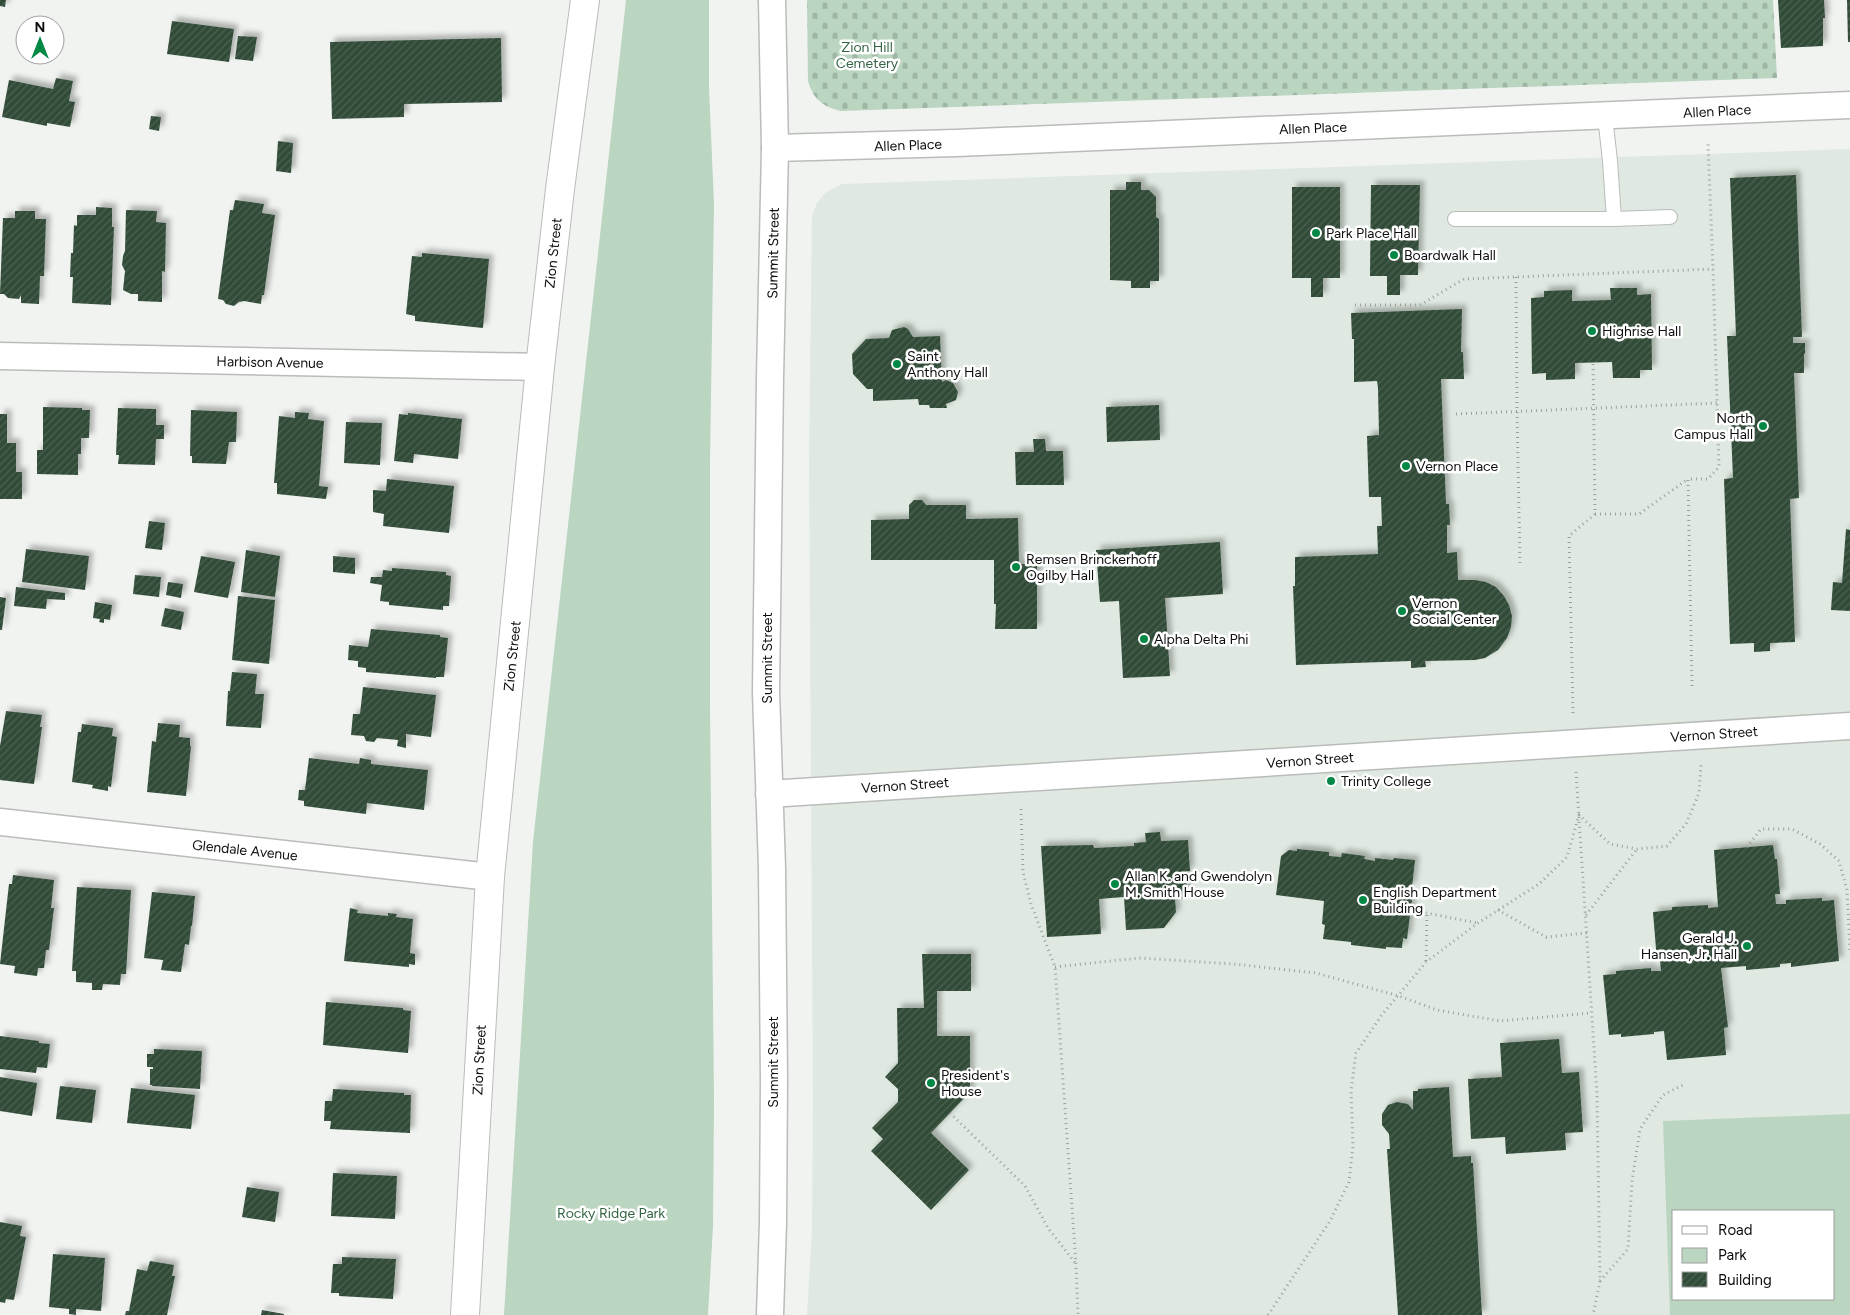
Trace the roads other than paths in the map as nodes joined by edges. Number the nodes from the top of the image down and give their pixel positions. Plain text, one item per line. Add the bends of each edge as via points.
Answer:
1 (586, 0) edge
2 (772, 0) edge
3 (1850, 105) edge
4 (1606, 116) junction
5 (775, 148) junction
6 (1670, 217) dead end
7 (1614, 219) junction
8 (1455, 220) dead end
9 (0, 356) edge
10 (540, 367) junction
11 (1850, 726) edge
12 (769, 794) junction
13 (0, 822) edge
14 (490, 877) junction
15 (465, 1315) edge
16 (770, 1315) edge

1 - 10 main road, Zion Street
2 - 5 street, Summit Street
3 - 4 street, Allen Place
4 - 5 street, Allen Place
4 - 7 lane
5 - 12 street, Summit Street via 766,692
6 - 7 lane
7 - 8 lane
9 - 10 street, Harbison Avenue
10 - 14 main road, Zion Street
11 - 12 street, Vernon Street
12 - 16 street, Summit Street via 774,1080
13 - 14 street, Glendale Avenue
14 - 15 main road, Zion Street

